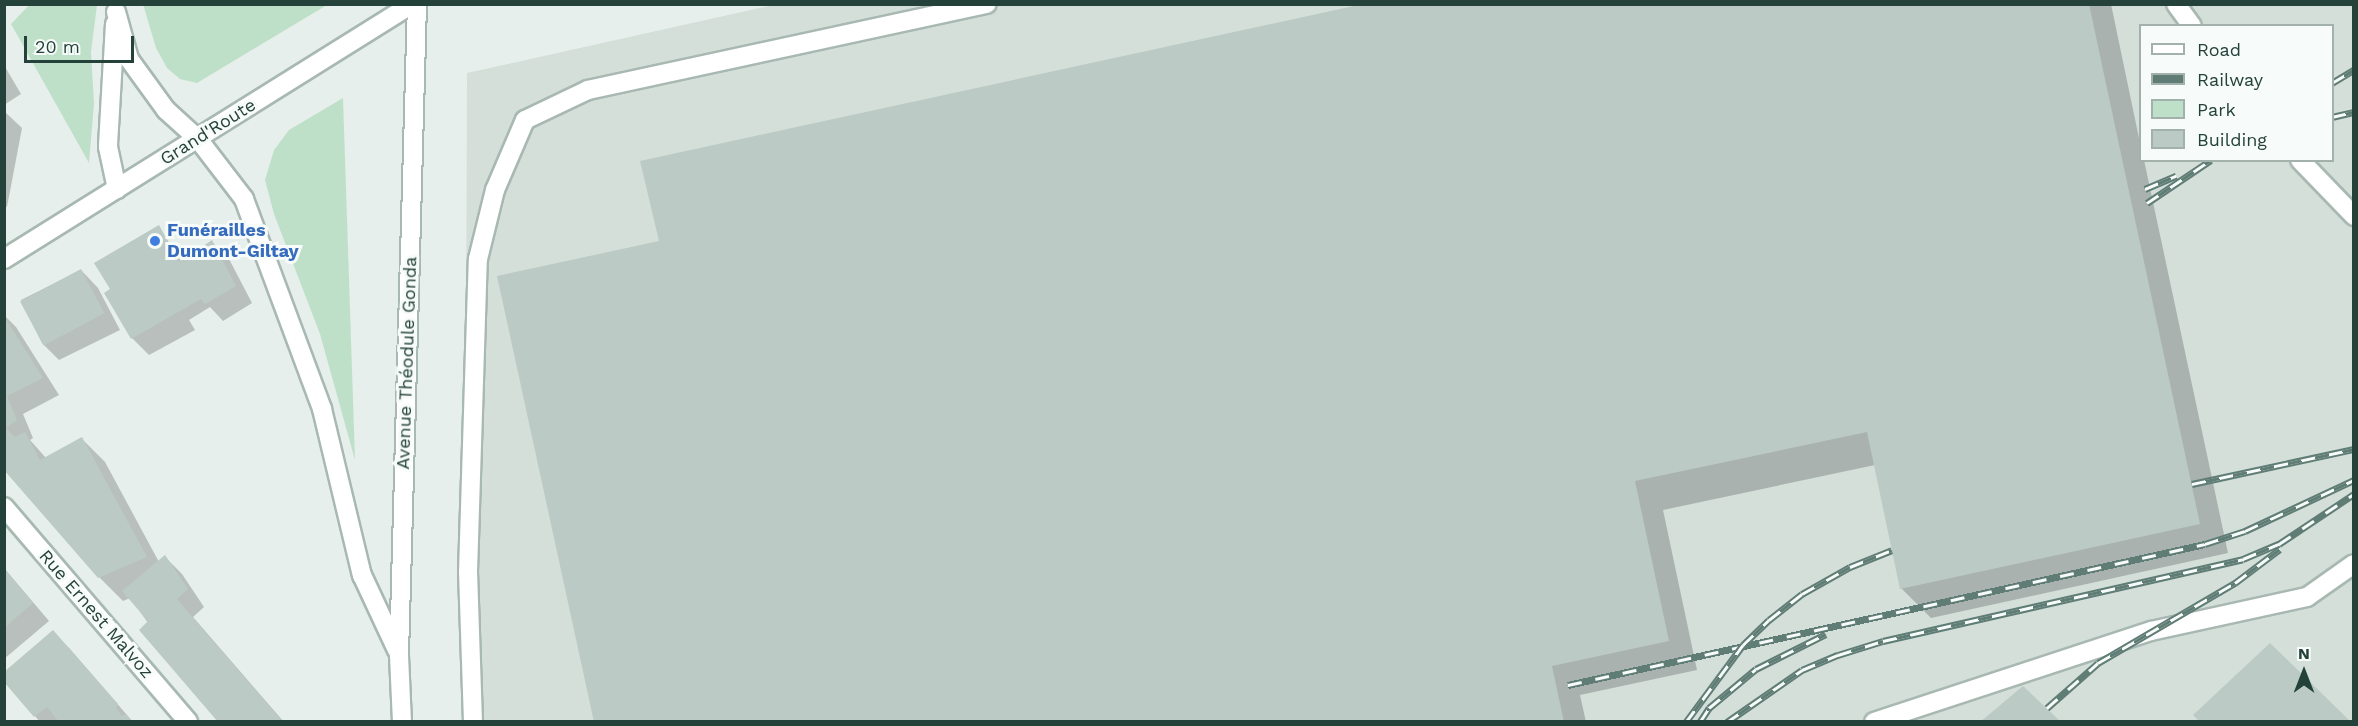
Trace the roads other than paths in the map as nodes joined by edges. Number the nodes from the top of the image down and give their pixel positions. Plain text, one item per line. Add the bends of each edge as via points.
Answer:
1 (412, 4) edge
2 (417, 4) edge
3 (987, 4) edge
4 (2176, 4) edge
5 (117, 8) edge
6 (2191, 24) edge
7 (198, 139) junction
8 (2302, 162) edge
9 (117, 189) junction
10 (2354, 216) edge
11 (4, 259) edge
12 (4, 507) edge
13 (2354, 564) edge
14 (399, 655) junction
15 (188, 722) edge
16 (402, 722) edge
17 (473, 722) edge
18 (1874, 722) edge

1 - 7 main road, Grand'Route
2 - 14 main road, Avenue Théodule Gonda
3 - 17 main road via 588,90 525,120 495,190 478,259 468,572
4 - 6 main road
5 - 7 main road via 129,59 166,110
5 - 9 main road via 108,147
7 - 9 main road, Grand'Route
7 - 14 main road via 244,199 265,249 322,409 362,575
8 - 10 main road
9 - 11 main road, Grand'Route
12 - 15 main road, Rue Ernest Malvoz
13 - 18 main road via 2307,597 2151,631
14 - 16 main road, Avenue Théodule Gonda

